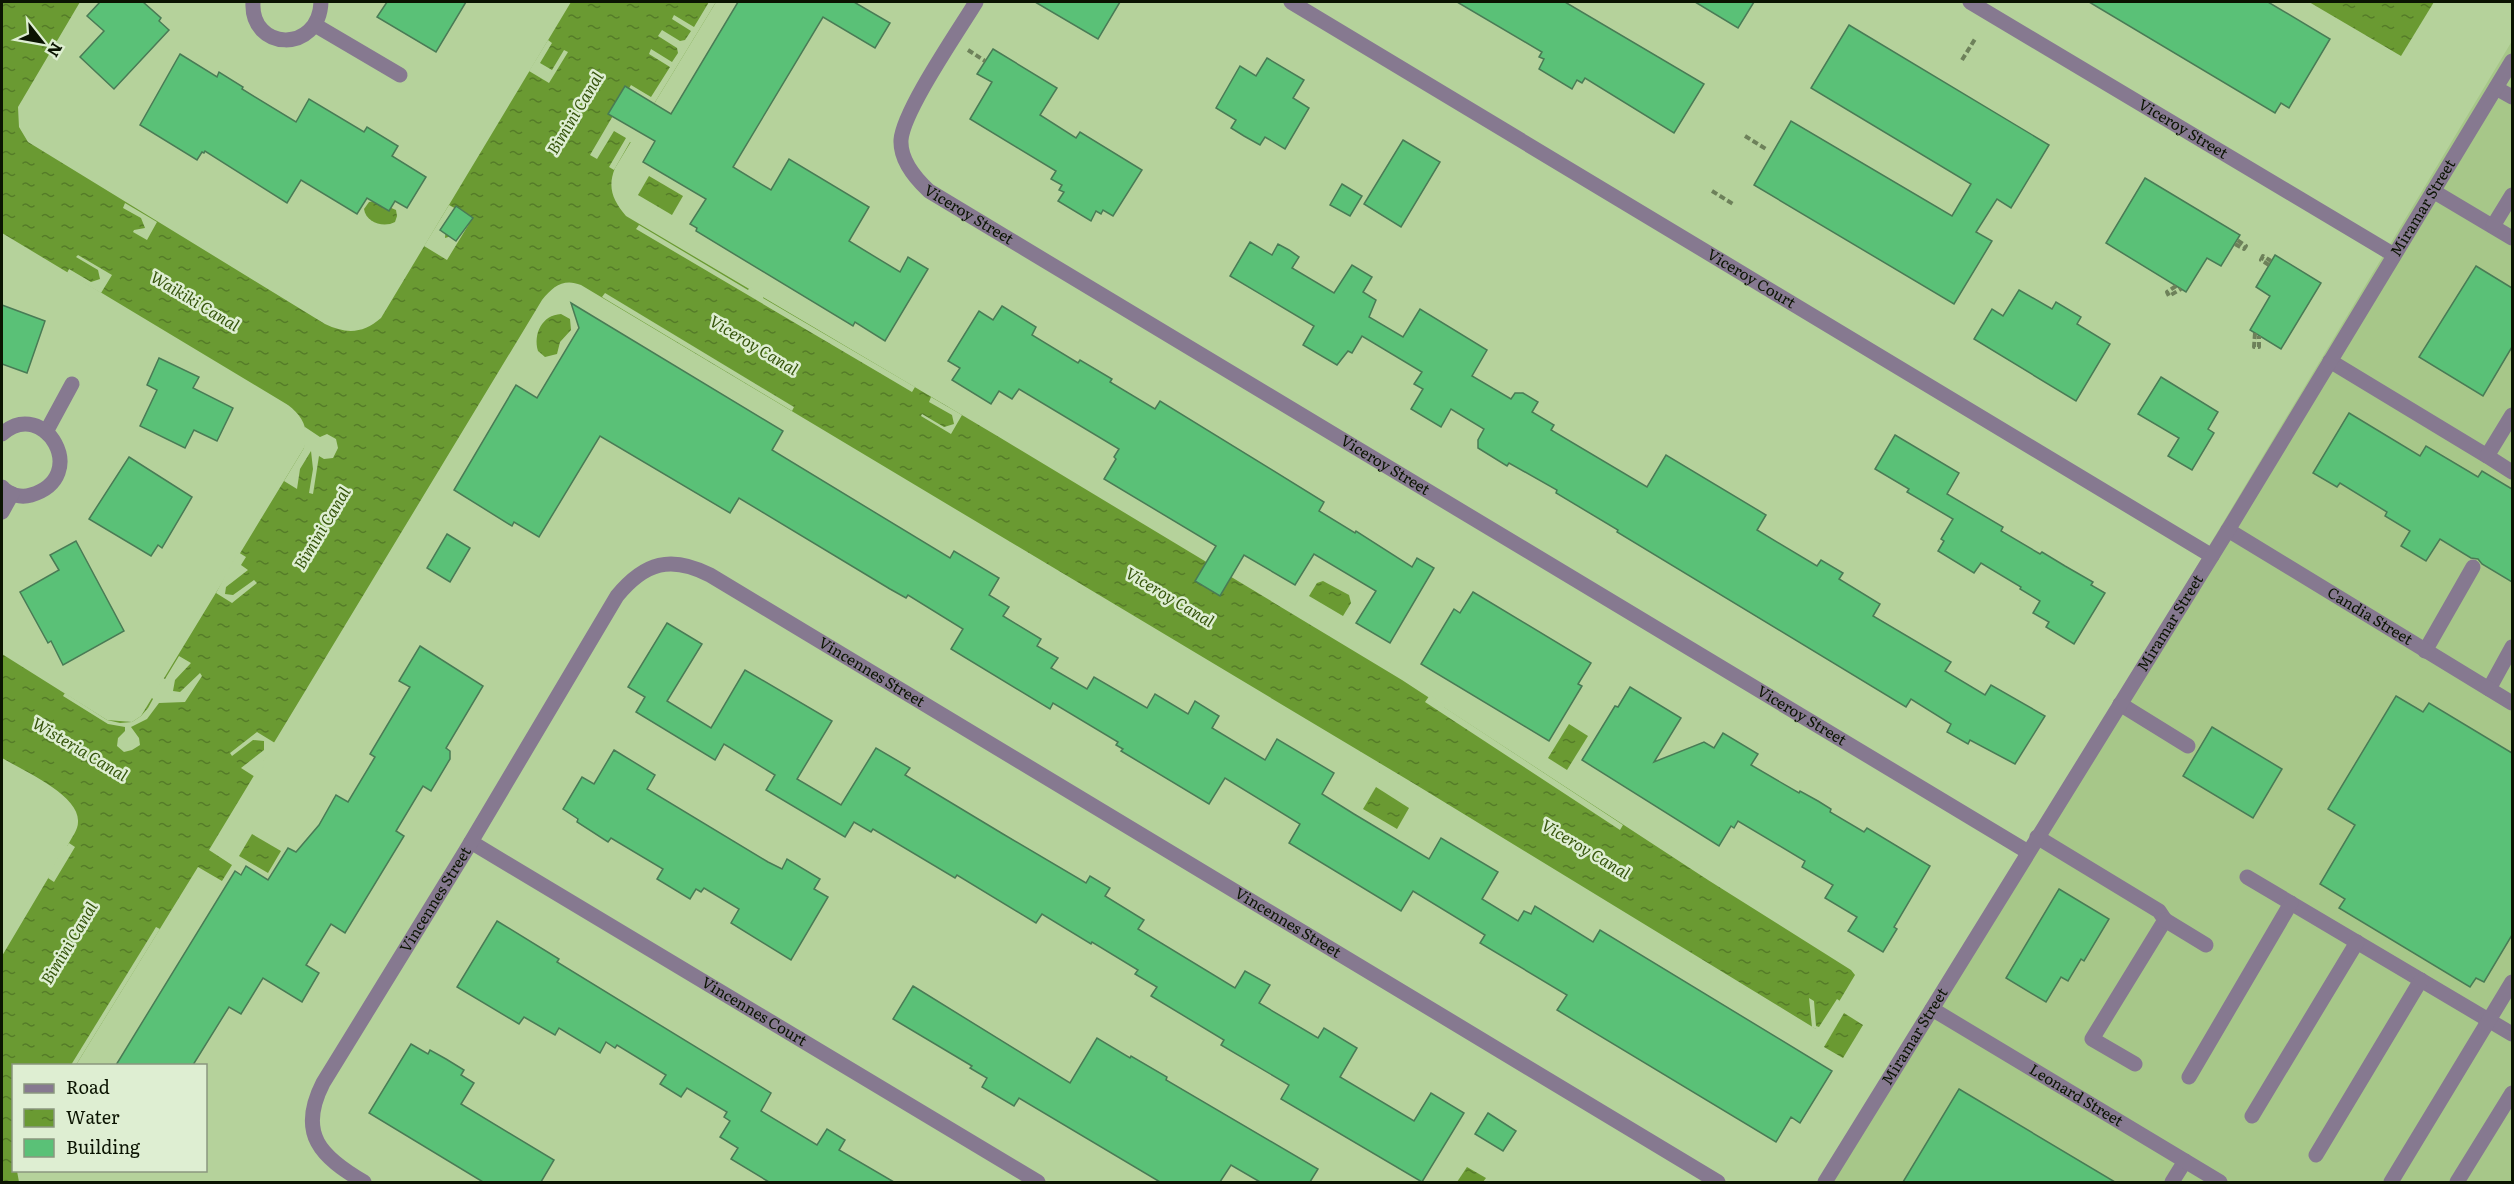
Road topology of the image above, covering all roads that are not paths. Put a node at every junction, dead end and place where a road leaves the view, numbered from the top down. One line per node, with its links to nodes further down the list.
1 (253, 2): 6 (street)
2 (321, 2): 6 (street)
3 (976, 2): 36 (street, Viceroy Street)
4 (1291, 2): 26 (street, Viceroy Court)
5 (1970, 2): 15 (street, Viceroy Street)
6 (315, 26): 8 (street)
7 (2512, 61): 9 (street, Miramar Street)
8 (400, 75)
9 (2496, 88): 10 (street); 11 (street, Miramar Street)
10 (2512, 97)
11 (2433, 191): 13 (street); 15 (street, Miramar Street)
12 (2512, 195): 13 (street)
13 (2493, 226): 14 (street)
14 (2512, 238)
15 (2394, 255): 16 (street, Miramar Street)
16 (2330, 361): 21 (street); 25 (street, Miramar Street)
17 (72, 384): 19 (street)
18 (2512, 415): 21 (street)
19 (46, 432): 20 (street); 23 (street)
20 (2, 434)
21 (2487, 456): 22 (street)
22 (2512, 472)
23 (7, 490): 24 (street)
24 (2, 512)
25 (2228, 530): 26 (street, Miramar Street); 29 (street, Candia Street)
26 (2212, 556): 32 (street, Miramar Street)
27 (2473, 567): 29 (street)
28 (2512, 647): 30 (street)
29 (2425, 651): 30 (street, Candia Street)
30 (2489, 689): 31 (street, Candia Street)
31 (2512, 703)
32 (2120, 704): 33 (street); 34 (street, Miramar Street)
33 (2188, 746)
34 (2037, 837): 36 (street, Miramar Street); 39 (street)
35 (471, 842): 53 (street, Vincennes Street); 54 (street, Vincennes Court); 55 (street, Vincennes Street)
36 (2028, 852): 44 (street, Miramar Street)
37 (2247, 877): 38 (street)
38 (2291, 903): 40 (street); 48 (street)
39 (2165, 920): 41 (street); 47 (street)
40 (2357, 942): 42 (street); 50 (street)
41 (2206, 945)
42 (2421, 980): 45 (street); 51 (street)
43 (2512, 982): 45 (street)
44 (1932, 1009): 52 (street, Leonard Street); 56 (street, Miramar Street)
45 (2489, 1020): 46 (street); 59 (street)
46 (2512, 1034)
47 (2135, 1064)
48 (2189, 1077)
49 (2512, 1093): 60 (street)
50 (2252, 1116)
51 (2316, 1155)
52 (2185, 1161): 57 (street); 58 (street, Leonard Street)
53 (364, 1182)
54 (1038, 1182)
55 (1718, 1182)
56 (1825, 1182)
57 (2172, 1182)
58 (2220, 1182)
59 (2391, 1182)
60 (2457, 1182)

